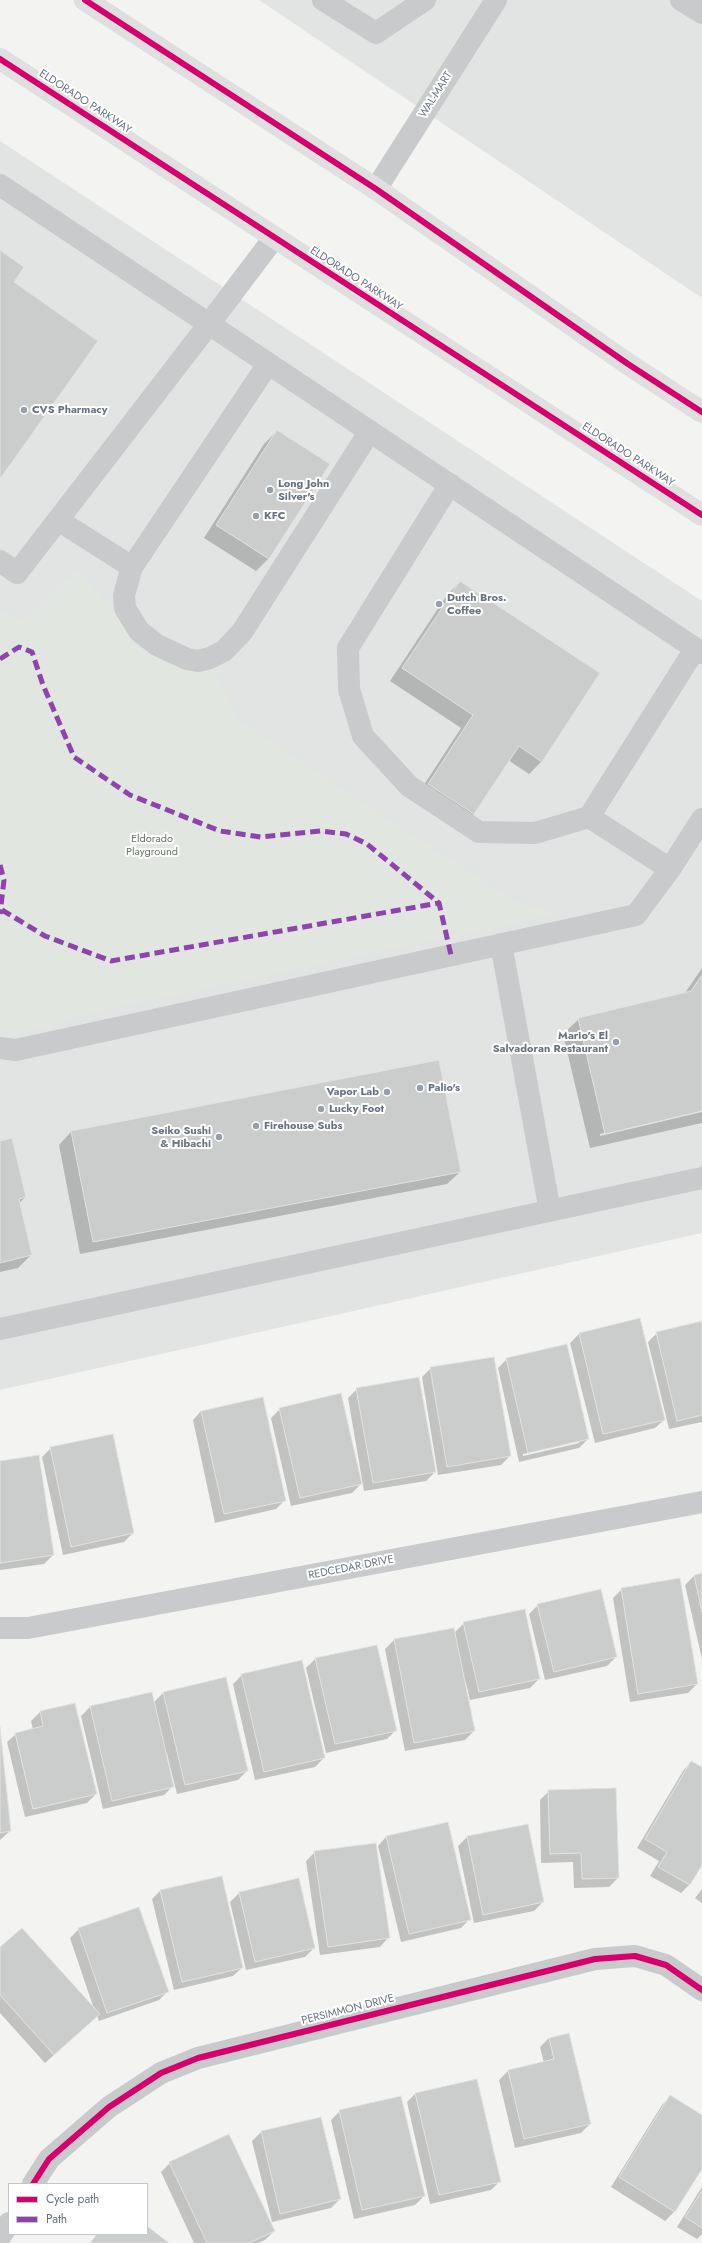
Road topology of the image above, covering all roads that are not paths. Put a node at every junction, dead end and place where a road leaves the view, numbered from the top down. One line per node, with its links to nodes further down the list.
1 (85, 0): 9 (main road)
2 (323, 0): 3 (street)
3 (425, 0)
4 (496, 0): 9 (street, WAL-MART)
5 (681, 0): 6 (street)
6 (702, 14)
7 (0, 59): 10 (main road, ELDORADO PARKWAY)
8 (0, 185): 11 (street)
9 (376, 189): 13 (main road)
10 (274, 238): 11 (street); 16 (main road, ELDORADO PARKWAY)
11 (209, 324): 12 (street); 17 (street)
12 (268, 364): 14 (street); 19 (street)
13 (702, 412)
14 (370, 431): 15 (street); 19 (street)
15 (450, 484): 20 (street); 21 (street)
16 (702, 515)
17 (58, 520): 18 (street); 19 (street)
18 (0, 561)
19 (132, 567)
20 (699, 651): 21 (street)
21 (589, 817): 23 (street)
22 (702, 819): 23 (street)
23 (670, 869): 24 (street)
24 (500, 944): 25 (street); 27 (street)
25 (0, 1048)
26 (702, 1178): 27 (street)
27 (550, 1211): 28 (street)
28 (0, 1329)
29 (702, 1502): 30 (street, REDCEDAR DRIVE)
30 (0, 1628)
31 (702, 1990): 32 (street, PERSIMMON DRIVE)
32 (34, 2183)
33 (8, 2225): 34 (street)
34 (0, 2237)

